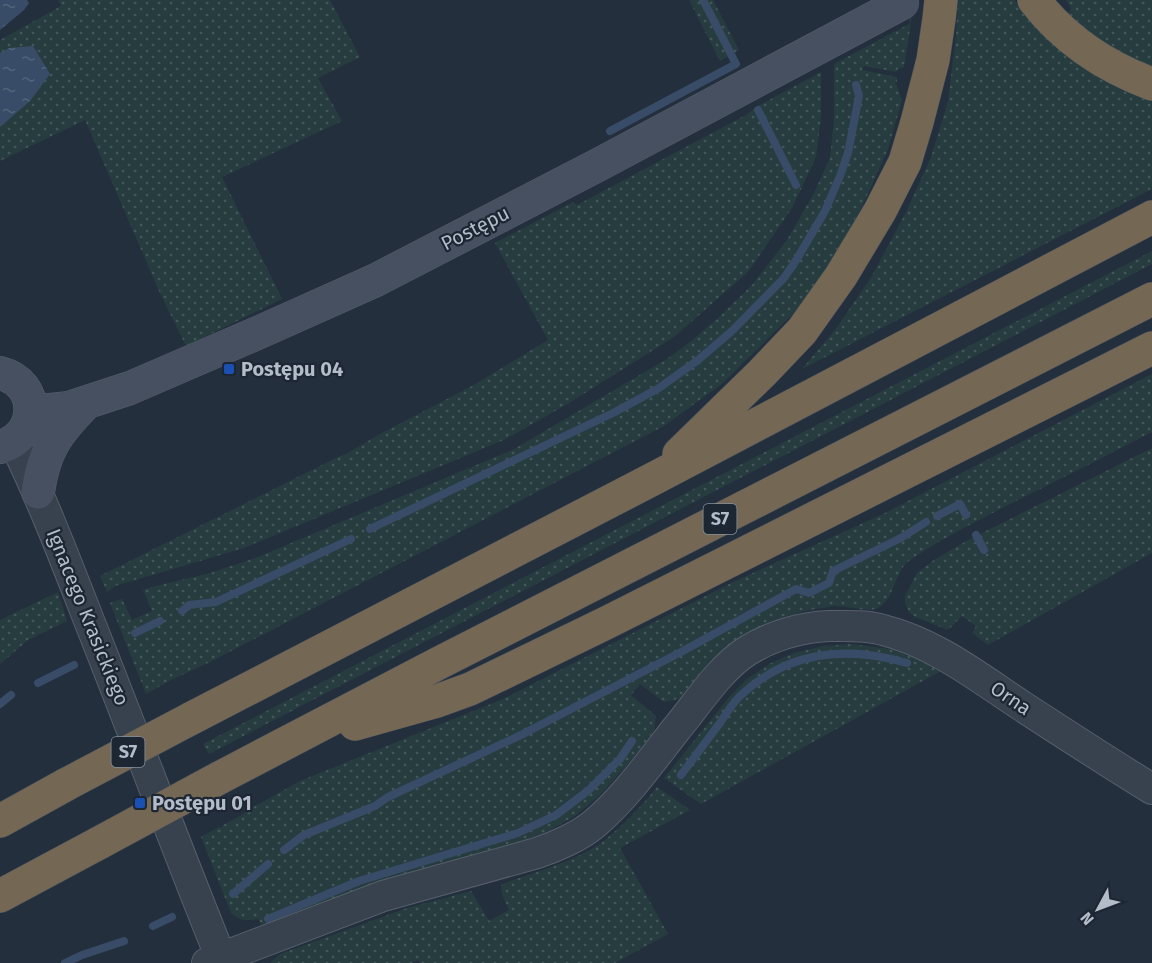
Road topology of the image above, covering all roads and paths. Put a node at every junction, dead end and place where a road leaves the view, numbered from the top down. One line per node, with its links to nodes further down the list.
1 (941, 0): 12 (highway)
2 (1034, 0): 4 (highway)
3 (902, 3): 9 (street, Postępu)
4 (1152, 84)
5 (1152, 217): 12 (highway, S7)
6 (1152, 299): 14 (highway, S7)
7 (1152, 348): 14 (highway)
8 (0, 373): 10 (street)
9 (85, 404): 10 (street, Postępu); 13 (street)
10 (31, 412): 11 (street)
11 (7, 444): 13 (street, Ignacego Krasickiego)
12 (651, 480): 16 (highway, S7, bridge)
13 (38, 492): 18 (street, Ignacego Krasickiego)
14 (290, 742): 17 (highway, S7, bridge)
15 (1152, 789): 18 (street, Orna)
16 (0, 821)
17 (0, 896)
18 (217, 961)

